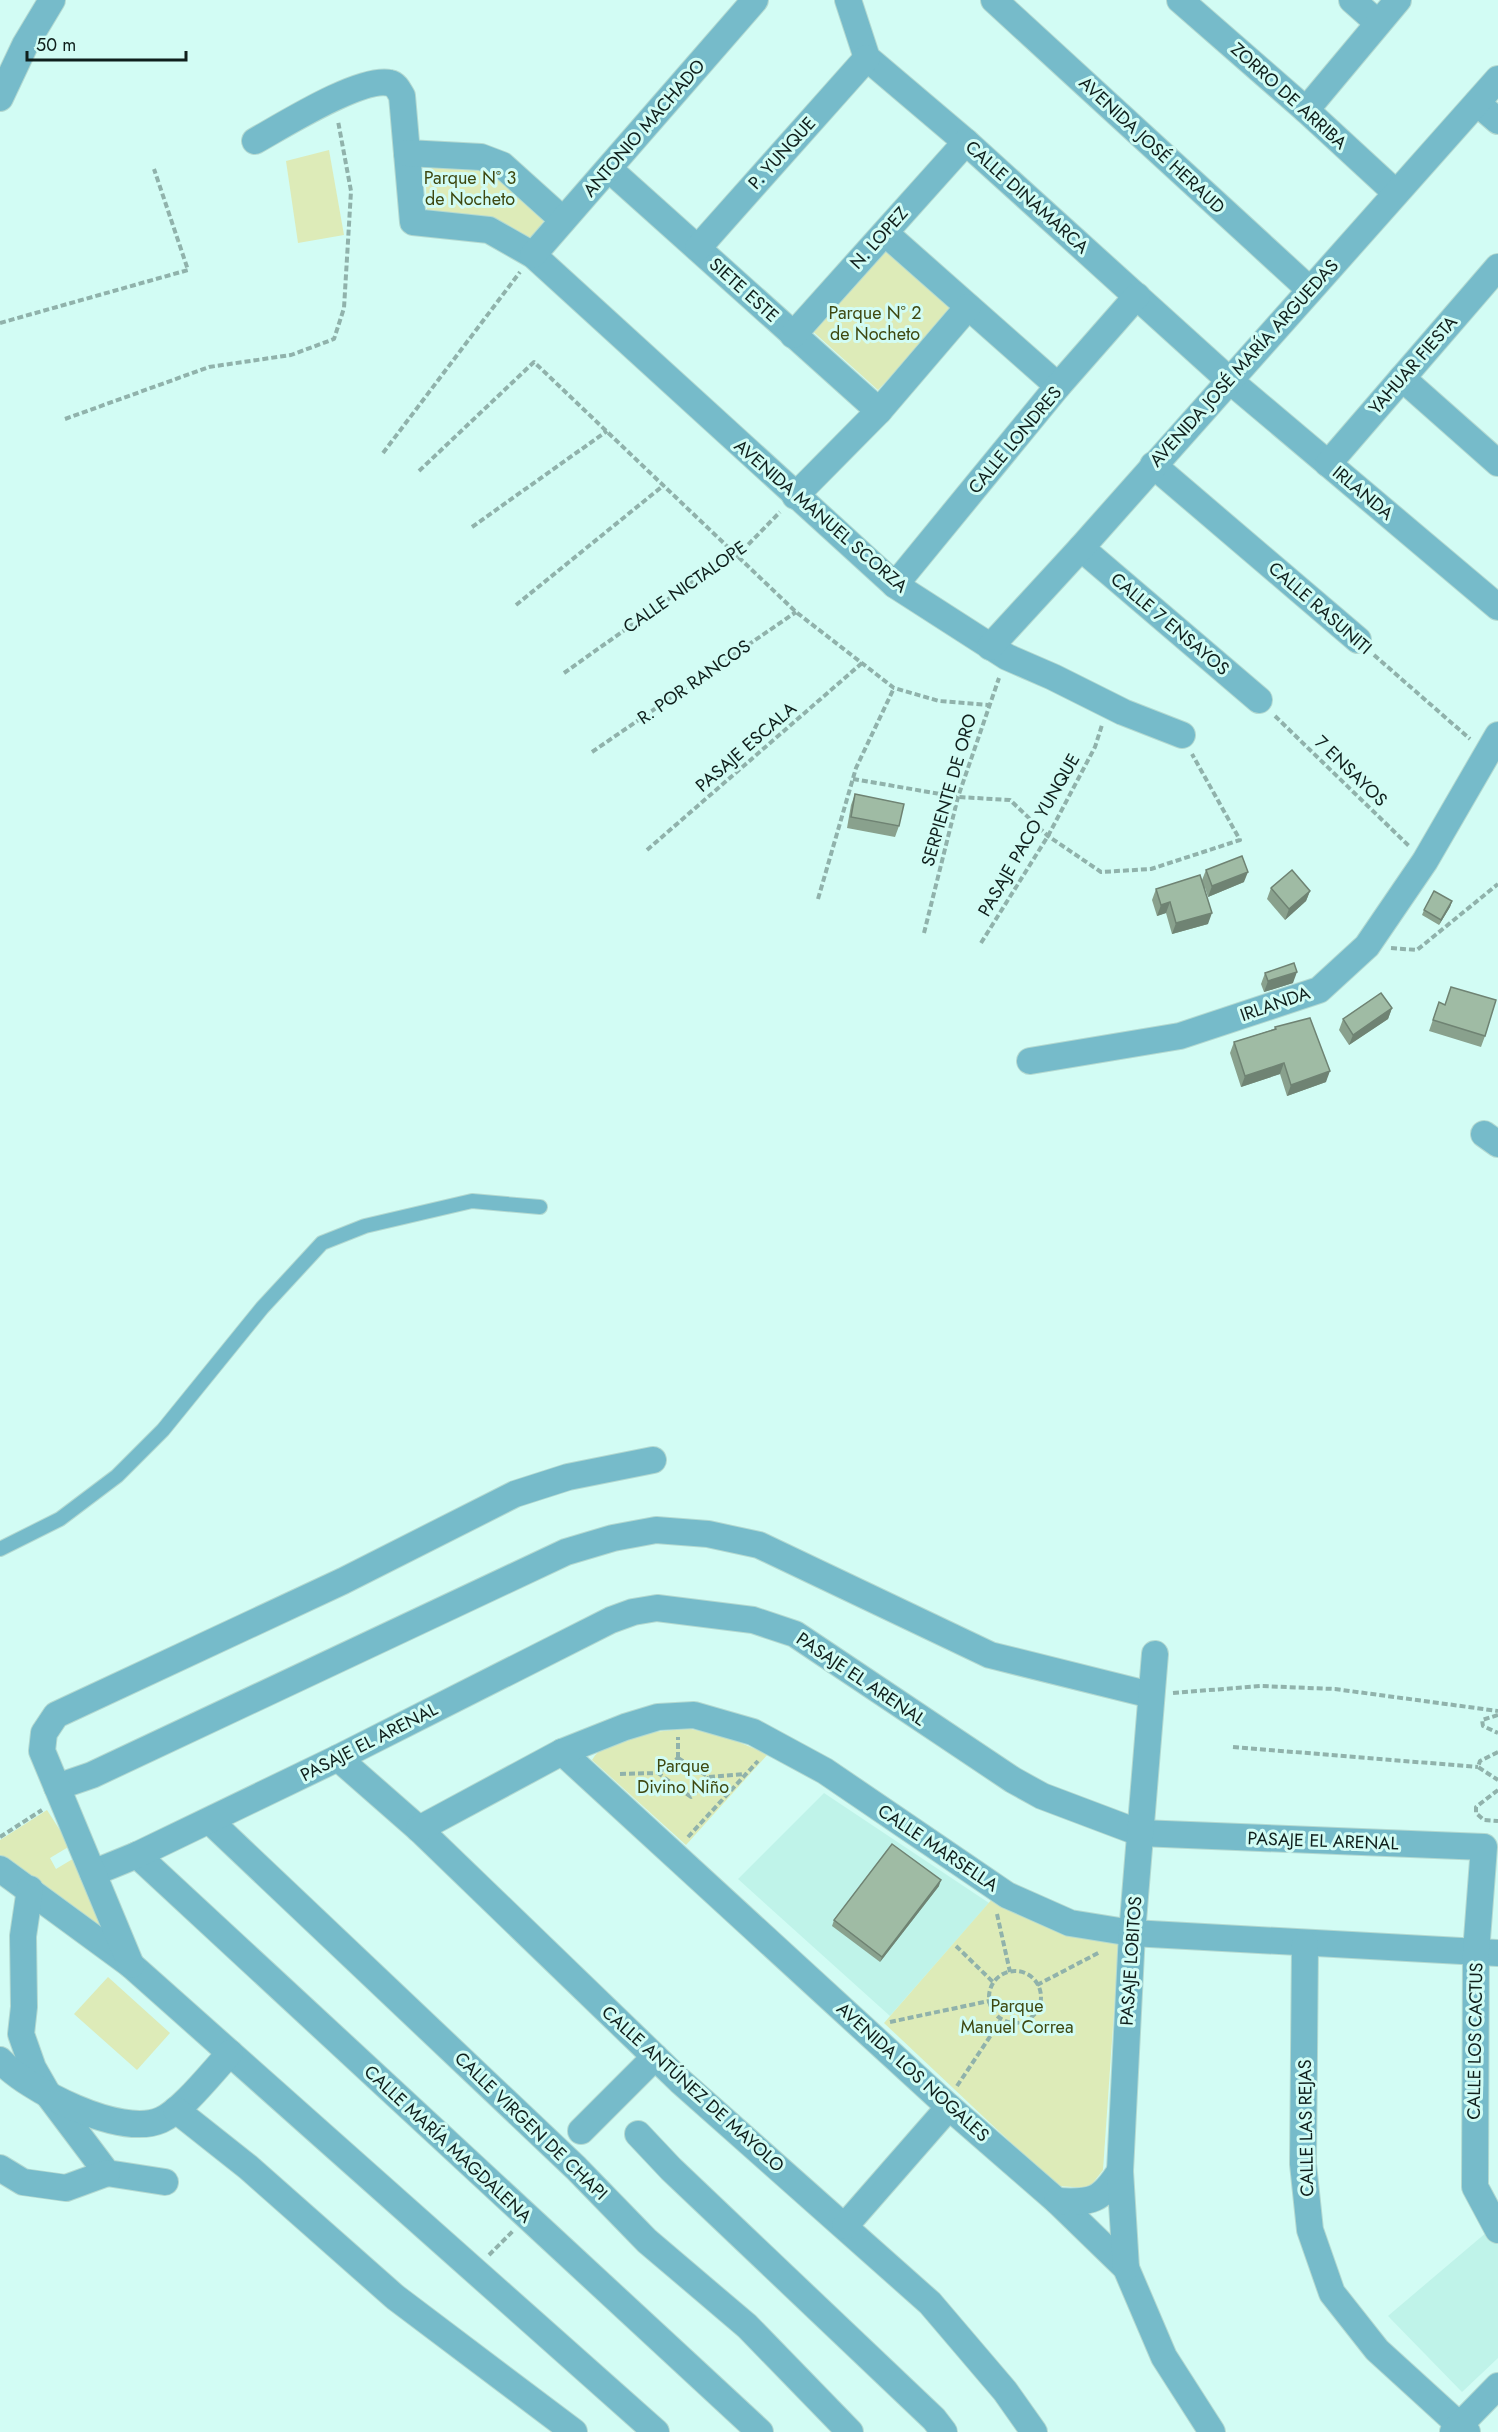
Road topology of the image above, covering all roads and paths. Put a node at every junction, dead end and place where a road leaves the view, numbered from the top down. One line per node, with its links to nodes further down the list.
1 (52, 0): 12 (street)
2 (756, 0): 20 (street, ANTONIO MACHADO)
3 (848, 0): 9 (street)
4 (994, 0): 27 (street, AVENIDA JOSÉ HERAUD)
5 (1180, 0): 14 (street, ZORRO DE ARRIBA)
6 (1352, 0): 8 (street)
7 (1398, 0): 8 (street)
8 (1378, 23): 14 (street)
9 (867, 58): 17 (street, CALLE DINAMARCA); 24 (street, P. YUNQUE)
10 (1498, 79): 13 (street, AVENIDA JOSÉ MARÍA ARGUEDAS)
11 (344, 93): 16 (street); 18 (street); 36 (path)
12 (0, 98)
13 (1477, 103): 15 (street); 21 (street, AVENIDA JOSÉ MARÍA ARGUEDAS)
14 (1306, 110): 21 (street, ZORRO DE ARRIBA)
15 (1498, 121)
16 (255, 141)
17 (966, 142): 23 (street, N. LOPEZ); 28 (street, CALLE DINAMARCA)
18 (407, 153): 22 (street); 25 (street, AVENIDA MANUEL SCORZA)
19 (154, 169): 30 (path)
20 (609, 169): 22 (street, ANTONIO MACHADO); 24 (street, SIETE ESTE)
21 (1396, 193): 27 (street, AVENIDA JOSÉ MARÍA ARGUEDAS)
22 (563, 220): 25 (street, ANTONIO MACHADO)
23 (885, 232): 29 (street); 31 (street, N. LOPEZ)
24 (698, 248): 31 (street, SIETE ESTE)
25 (532, 255): 38 (path); 44 (street, AVENIDA MANUEL SCORZA)
26 (1498, 267): 32 (street, YAHUAR FIESTA)
27 (1310, 290): 33 (street, AVENIDA JOSÉ MARÍA ARGUEDAS)
28 (1137, 296): 33 (street, CALLE DINAMARCA); 34 (street, CALLE LONDRES)
29 (968, 307): 34 (street); 35 (street)
30 (0, 323)
31 (793, 335): 35 (street, SIETE ESTE)
32 (1402, 378): 39 (street); 40 (street, YAHUAR FIESTA)
33 (1229, 380): 40 (street, IRLANDA); 41 (street, AVENIDA JOSÉ MARÍA ARGUEDAS)
34 (1059, 386): 48 (street, CALLE LONDRES)
35 (879, 411): 44 (street)
36 (65, 419)
37 (607, 431): 42 (path); 43 (path); 45 (path)
38 (383, 453)
39 (1498, 463)
40 (1328, 464): 50 (street, IRLANDA)
41 (1153, 465): 46 (street, AVENIDA JOSÉ MARÍA ARGUEDAS); 52 (street, CALLE RASUNITI)
42 (419, 471)
43 (664, 486): 47 (path); 49 (path)
44 (795, 496): 47 (path, CALLE NICTALOPE); 48 (street, AVENIDA MANUEL SCORZA)
45 (472, 527)
46 (1081, 548): 53 (street, AVENIDA JOSÉ MARÍA ARGUEDAS); 57 (street, CALLE 7 ENSAYOS)
47 (738, 555): 51 (path); 55 (path, CALLE NICTALOPE)
48 (895, 585): 53 (street, AVENIDA MANUEL SCORZA)
49 (516, 605)
50 (1498, 607)
51 (796, 612): 54 (path); 62 (path, R. POR RANCOS)
52 (1358, 640): 61 (path, CALLE RASUNITI)
53 (998, 652): 58 (street, AVENIDA MANUEL SCORZA); 59 (path, SERPIENTE DE ORO)
54 (862, 663): 56 (path); 66 (path, PASAJE ESCALA)
55 (564, 673)
56 (894, 688): 59 (path); 63 (path)
57 (1259, 700): 67 (path, 7 ENSAYOS)
58 (1109, 704): 60 (street, AVENIDA MANUEL SCORZA); 65 (path, PASAJE PACO YUNQUE)
59 (988, 705): 64 (path, SERPIENTE DE ORO)
60 (1182, 735): 65 (path)
61 (1492, 744): 67 (street, IRLANDA)
62 (592, 753)
63 (853, 779): 64 (path); 69 (path)
64 (958, 797): 65 (path); 70 (path, SERPIENTE DE ORO)
65 (1048, 836): 71 (path, PASAJE PACO YUNQUE)
66 (647, 850)
67 (1425, 861): 72 (street, IRLANDA)
68 (1498, 884): 72 (path)
69 (818, 899)
70 (924, 933)
71 (981, 943)
72 (1367, 946): 73 (street, IRLANDA)
73 (1030, 1061)
74 (540, 1207): 76 (lane)
75 (653, 1460): 95 (street)
76 (0, 1549)
77 (1155, 1654): 78 (street, PASAJE LOBITOS)
78 (1152, 1695): 79 (path); 95 (street); 99 (street, PASAJE LOBITOS)
79 (1498, 1713): 81 (path)
80 (678, 1733): 87 (path)
81 (1498, 1733)
82 (1233, 1747): 88 (path)
83 (562, 1752): 98 (street, CALLE MARSELLA); 108 (street, CALLE MARSELLA); 118 (street, AVENIDA LOS NOGALES)
84 (1498, 1752): 88 (path)
85 (765, 1754): 91 (path)
86 (338, 1758): 96 (street, PASAJE EL ARENAL); 98 (street, CALLE ANTÚNEZ DE MAYOLO); 99 (street, PASAJE EL ARENAL)
87 (678, 1758): 89 (path); 92 (path)
88 (1478, 1767): 93 (path)
89 (658, 1773): 90 (path); 92 (path)
90 (615, 1774)
91 (746, 1774): 92 (path); 101 (path)
92 (709, 1777)
93 (1498, 1780)
94 (1498, 1790): 97 (path)
95 (53, 1796): 100 (path); 105 (street)
96 (210, 1821): 103 (street, PASAJE EL ARENAL); 142 (street, CALLE VIRGEN DE CHAPI)
97 (1498, 1821)
98 (419, 1829): 120 (street, CALLE ANTÚNEZ DE MAYOLO)
99 (1140, 1833): 102 (street, PASAJE EL ARENAL); 108 (street, PASAJE LOBITOS)
100 (0, 1837)
101 (686, 1840)
102 (1484, 1847): 111 (street, CALLE LOS CACTUS)
103 (137, 1855): 105 (street, PASAJE EL ARENAL); 132 (street, CALLE MARÍA MAGDALENA)
104 (0, 1869): 106 (street)
105 (93, 1873): 112 (street)
106 (30, 1889): 112 (street); 122 (street)
107 (994, 1902): 113 (path)
108 (1132, 1933): 109 (street, CALLE MARSELLA); 115 (path); 128 (street, PASAJE LOBITOS)
109 (1305, 1944): 111 (street, CALLE MARSELLA); 138 (street, CALLE LAS REJAS)
110 (956, 1946): 114 (path)
111 (1487, 1953): 134 (street, CALLE LOS CACTUS)
112 (131, 1965): 119 (street)
113 (1010, 1972): 114 (path); 115 (path)
114 (994, 1983): 116 (path)
115 (1037, 1985): 117 (path)
116 (989, 2001): 117 (path); 118 (path)
117 (1001, 2019): 123 (path)
118 (863, 2026): 123 (street, AVENIDA LOS NOGALES)
119 (230, 2053): 124 (street); 136 (street)
120 (655, 2057): 125 (street); 133 (street, CALLE ANTÚNEZ DE MAYOLO)
121 (0, 2060): 122 (street)
122 (50, 2096): 124 (street); 129 (street)
123 (952, 2097): 131 (street, AVENIDA LOS NOGALES); 133 (street)
124 (176, 2110): 139 (street)
125 (581, 2131)
126 (638, 2134): 143 (street)
127 (0, 2168): 129 (street)
128 (1120, 2171): 131 (street); 135 (street, PASAJE LOBITOS)
129 (107, 2173): 130 (street)
130 (165, 2182)
131 (1058, 2201): 135 (street, AVENIDA LOS NOGALES)
132 (527, 2218): 136 (path); 141 (street, CALLE MARÍA MAGDALENA)
133 (846, 2226): 144 (street, CALLE ANTÚNEZ DE MAYOLO)
134 (1498, 2230)
135 (1126, 2268): 145 (street, AVENIDA LOS NOGALES)
136 (473, 2271): 140 (street)
137 (1498, 2386): 138 (street)
138 (1460, 2430)
139 (574, 2432)
140 (656, 2432)
141 (760, 2432)
142 (850, 2432)
143 (944, 2432)
144 (1034, 2432)
145 (1212, 2432)

